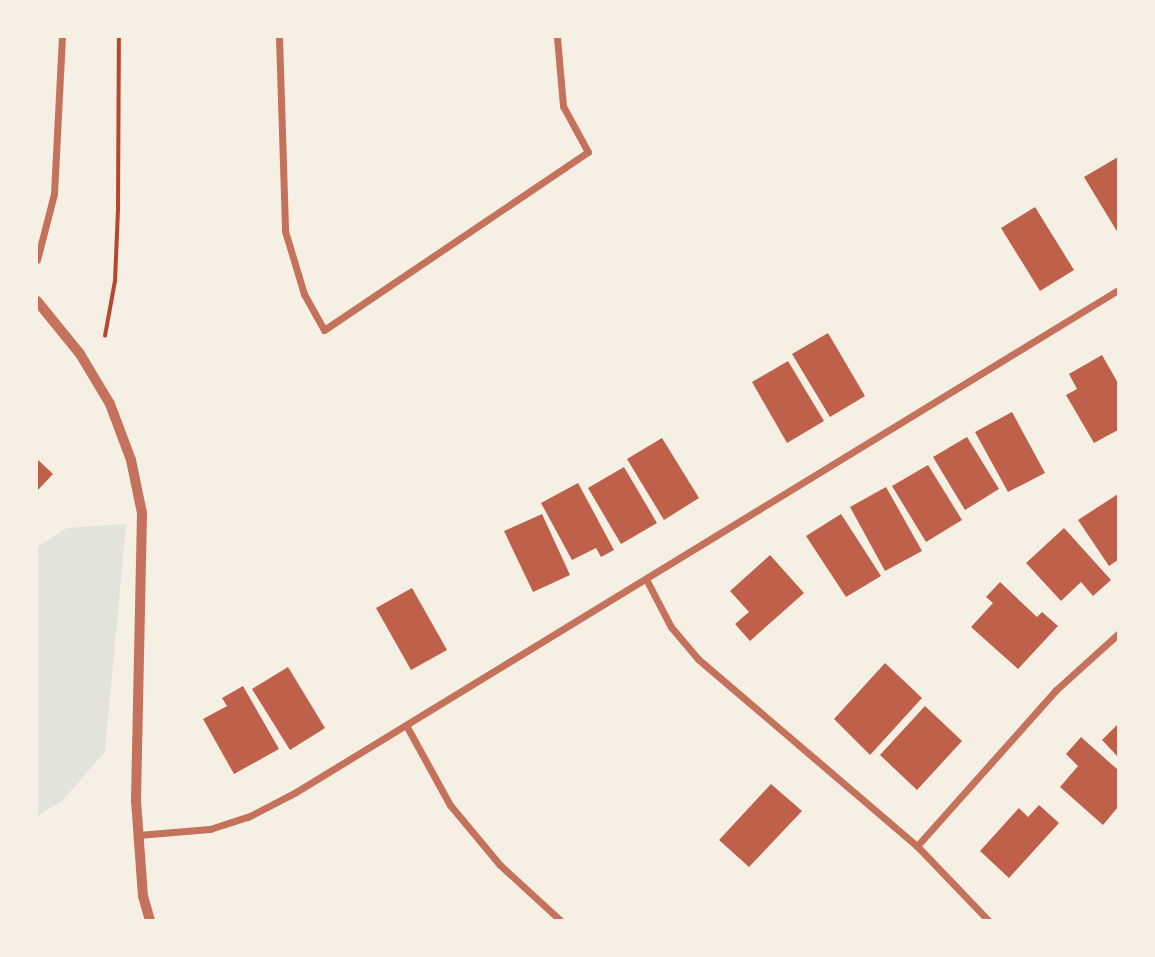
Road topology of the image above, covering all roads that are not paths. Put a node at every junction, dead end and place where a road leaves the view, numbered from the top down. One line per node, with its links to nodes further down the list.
1 (62, 37): 4 (street)
2 (279, 37): 3 (street)
3 (557, 37)
4 (37, 260)
5 (1118, 290): 7 (street)
6 (37, 301): 10 (street)
7 (646, 579): 9 (street); 11 (street)
8 (1118, 634): 11 (street)
9 (406, 725): 10 (street); 13 (street)
10 (138, 835): 12 (street)
11 (916, 846): 14 (street)
12 (150, 920)
13 (560, 920)
14 (988, 920)

